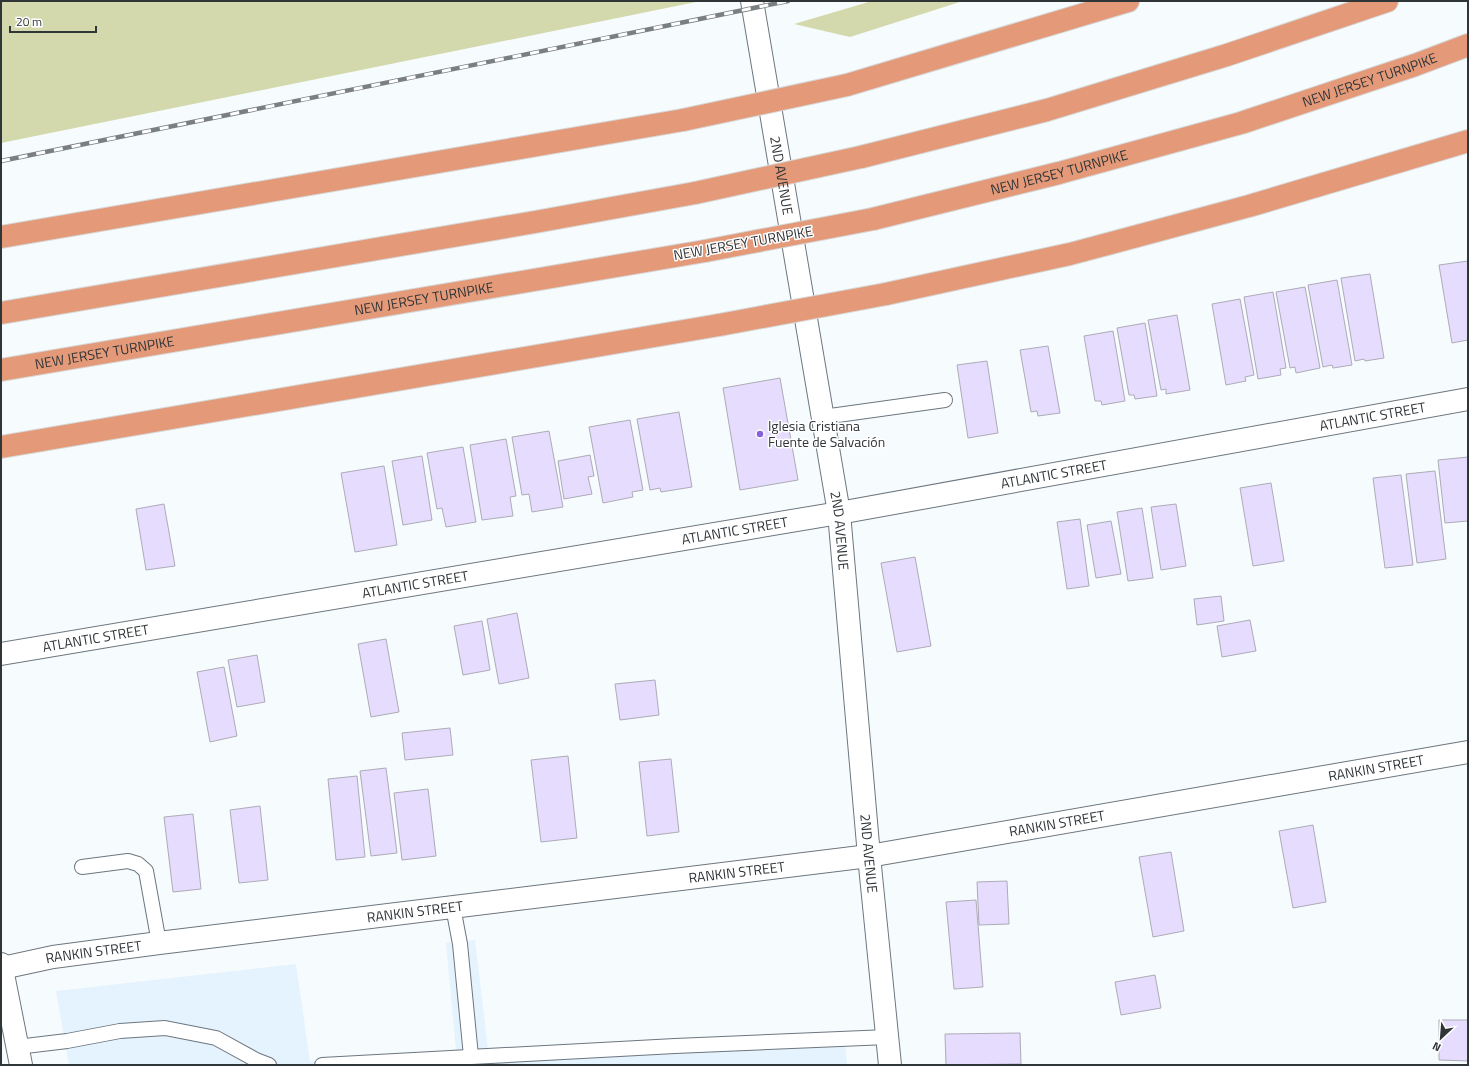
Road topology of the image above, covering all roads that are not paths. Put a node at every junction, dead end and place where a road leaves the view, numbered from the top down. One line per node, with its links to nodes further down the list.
1 (752, 1): 11 (street, 2ND AVENUE)
2 (1128, 1): 6 (highway, bridge)
3 (1386, 1): 7 (highway, bridge)
4 (1468, 45): 8 (highway, NEW JERSEY TURNPIKE, bridge)
5 (1468, 141): 12 (highway, bridge)
6 (1, 236)
7 (1, 313)
8 (1, 370)
9 (1468, 399): 13 (street, ATLANTIC STREET)
10 (946, 400): 11 (lane)
11 (823, 417): 13 (street, 2ND AVENUE)
12 (1, 447)
13 (839, 513): 14 (street, ATLANTIC STREET); 16 (street, 2ND AVENUE)
14 (1, 654)
15 (1468, 752): 16 (street, RANKIN STREET)
16 (869, 856): 18 (street, RANKIN STREET); 21 (street, 2ND AVENUE)
17 (82, 867): 19 (lane)
18 (453, 907): 19 (street, RANKIN STREET); 23 (lane)
19 (158, 943): 20 (street, RANKIN STREET)
20 (2, 966): 22 (street)
21 (888, 1037): 23 (lane); 26 (street, 2ND AVENUE)
22 (19, 1056): 24 (lane)
23 (471, 1056): 25 (lane)
24 (269, 1065)
25 (322, 1065)
26 (890, 1065)

